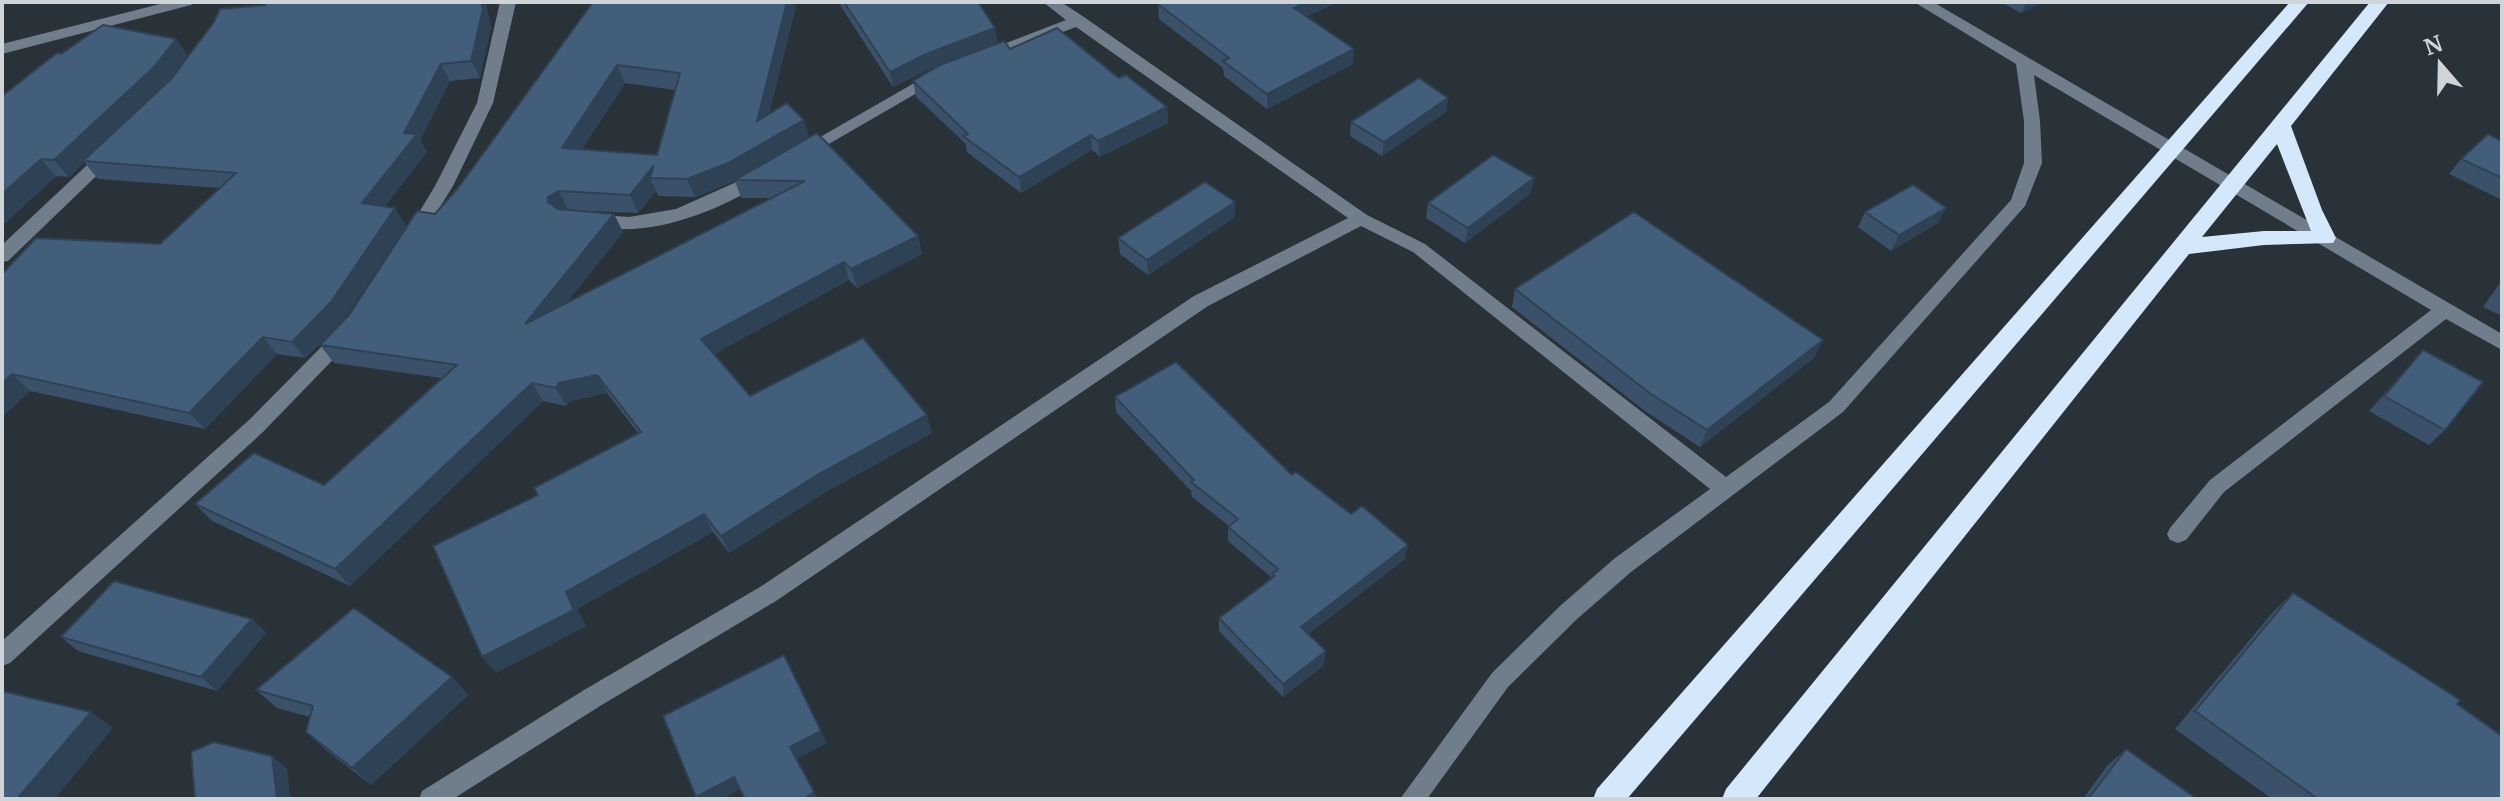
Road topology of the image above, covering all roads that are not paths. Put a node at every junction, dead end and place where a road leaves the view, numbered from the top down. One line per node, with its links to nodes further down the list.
1 (186, 2): 8 (street)
2 (508, 2): 18 (street)
3 (1051, 2): 7 (street)
4 (1922, 2): 9 (street)
5 (2300, 2): 12 (highway)
6 (2380, 2): 10 (highway)
7 (1079, 20): 14 (street); 15 (street)
8 (2, 49)
9 (2024, 62): 12 (street); 23 (street)
10 (2280, 125): 13 (highway); 16 (highway)
11 (119, 145): 19 (street)
12 (2172, 149): 13 (street); 28 (highway)
13 (2232, 185): 16 (street); 17 (highway)
14 (568, 218)
15 (1361, 219): 23 (street); 26 (street)
16 (2325, 238): 17 (highway); 20 (street)
17 (2182, 247): 29 (highway)
18 (404, 251)
19 (2, 256)
20 (2443, 311): 22 (street); 24 (street)
21 (362, 314): 25 (street)
22 (2502, 343)
23 (1726, 489): 27 (street)
24 (2178, 534)
25 (2, 656)
26 (431, 799)
27 (1412, 799)
28 (1608, 799)
29 (1737, 799)

